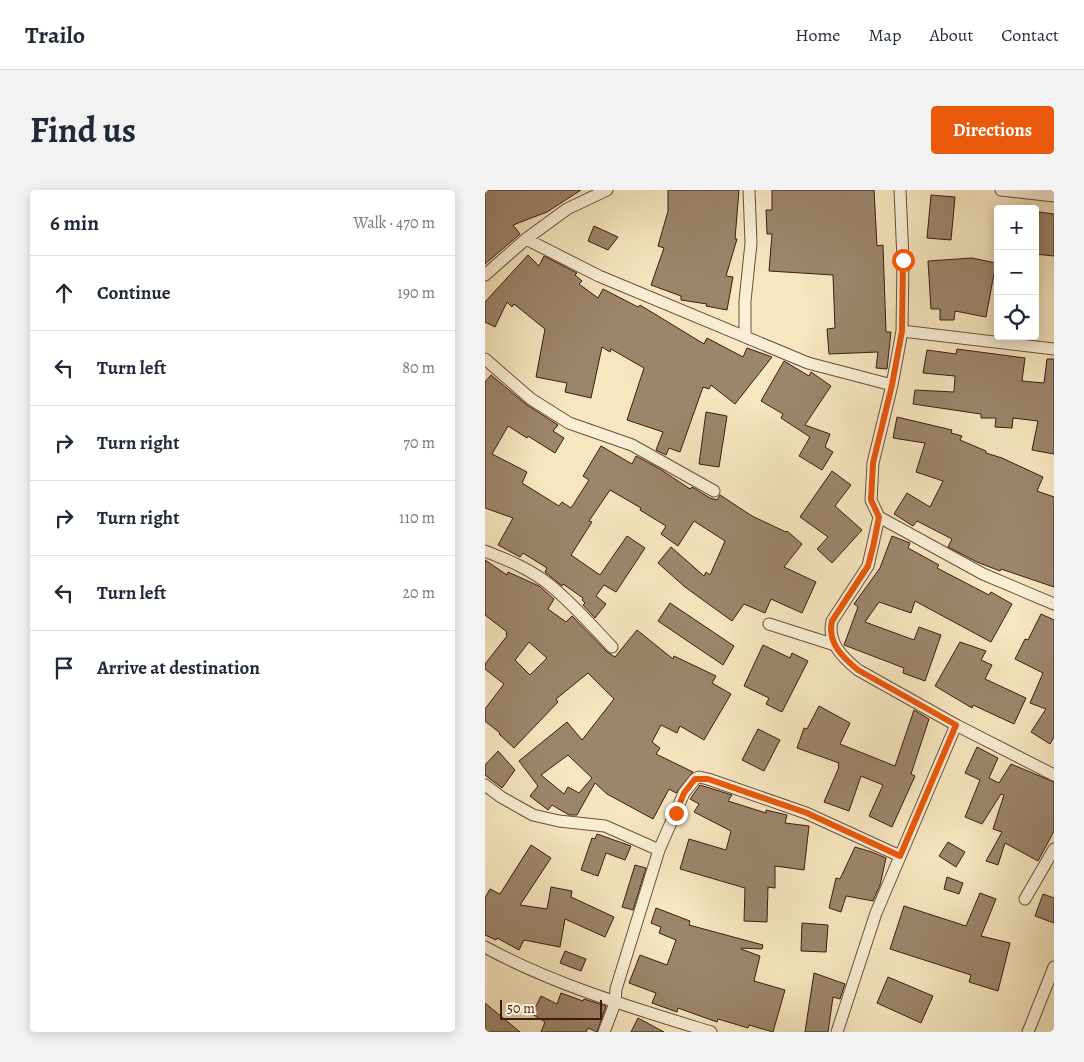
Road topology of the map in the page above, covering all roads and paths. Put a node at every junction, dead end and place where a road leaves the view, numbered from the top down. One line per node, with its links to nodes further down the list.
1 (607, 190): 6 (street)
2 (749, 190): 9 (street)
3 (900, 190): 8 (street)
4 (1001, 190): 5 (street)
5 (1054, 196)
6 (526, 239): 7 (street); 9 (street)
7 (485, 275)
8 (902, 331): 10 (street); 12 (street)
9 (745, 337): 12 (street)
10 (1054, 349)
11 (485, 359): 13 (street)
12 (892, 385): 14 (street)
13 (714, 490)
14 (879, 517): 16 (street); 18 (street)
15 (485, 551): 19 (street)
16 (1054, 604)
17 (769, 624): 18 (street)
18 (835, 645): 20 (street)
19 (612, 647)
20 (956, 725): 21 (street); 25 (street)
21 (1054, 775)
22 (485, 785): 24 (street)
23 (1054, 849): 26 (street)
24 (659, 850): 25 (street); 29 (street)
25 (900, 856): 32 (street)
26 (1025, 899)
27 (485, 947): 29 (street)
28 (1054, 967): 33 (street)
29 (615, 1002): 30 (street); 31 (street)
30 (604, 1032)
31 (711, 1032)
32 (837, 1032)
33 (1028, 1032)

